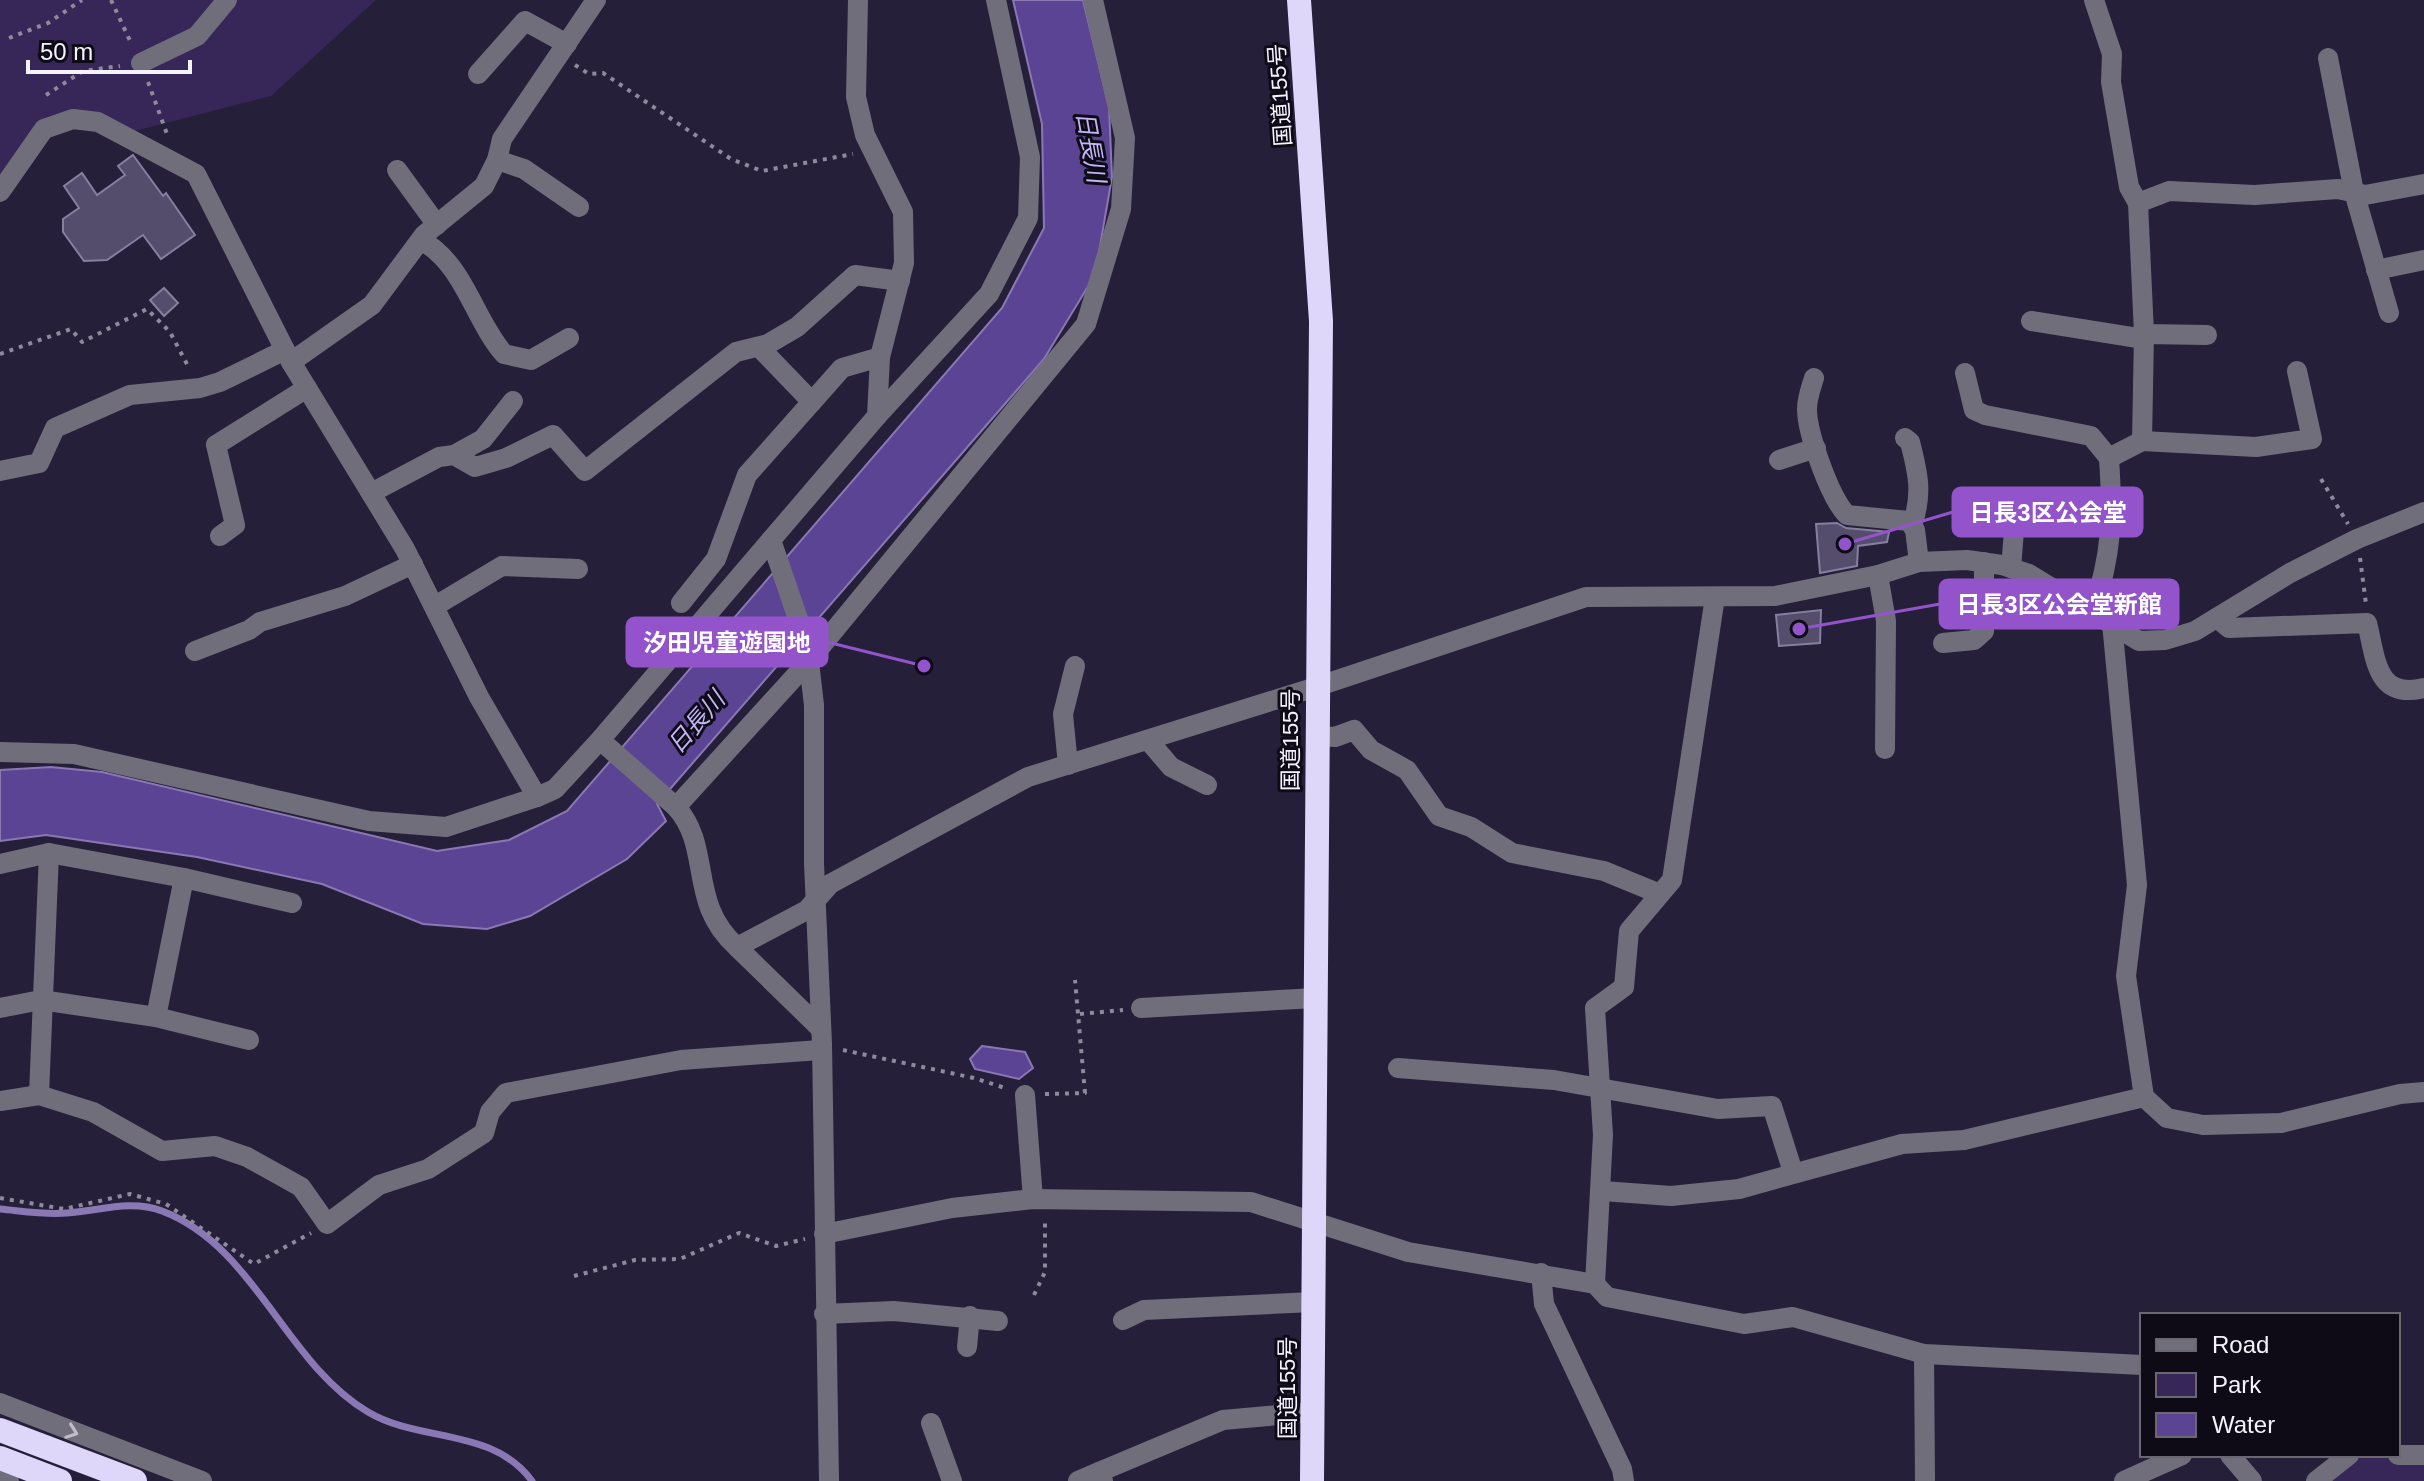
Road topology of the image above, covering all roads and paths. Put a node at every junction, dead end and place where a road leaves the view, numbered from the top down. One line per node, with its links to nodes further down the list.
1 (82, 0): 9 (path)
2 (227, 0): 12 (street)
3 (596, 0): 10 (street)
4 (858, 0): 15 (street)
5 (996, 0): 44 (street)
6 (1093, 0): 72 (street)
7 (1299, 0): 74 (highway, 国道155号)
8 (2094, 0): 21 (street)
9 (9, 38)
10 (564, 50): 13 (street); 15 (path); 16 (street)
11 (2328, 58): 20 (street)
12 (141, 63): 14 (path)
13 (478, 74)
14 (46, 95)
15 (868, 141): 27 (street)
16 (497, 160): 22 (street); 23 (street)
17 (397, 170): 23 (street)
18 (2424, 184): 20 (street)
19 (0, 192): 35 (street)
20 (2354, 192): 21 (street); 26 (street)
21 (2138, 203): 31 (street)
22 (579, 207)
23 (437, 225): 24 (street)
24 (421, 240): 32 (street); 35 (street)
25 (2424, 260): 26 (street)
26 (2376, 270): 28 (street)
27 (900, 281): 33 (street); 36 (street)
28 (2389, 313)
29 (2031, 321): 31 (street)
30 (2207, 335): 31 (street)
31 (2144, 336): 46 (street)
32 (569, 338)
33 (759, 347): 43 (street); 48 (street)
34 (0, 354): 40 (path)
35 (288, 356): 40 (street); 41 (street)
36 (880, 357): 43 (street); 44 (street)
37 (2297, 371): 46 (street)
38 (1965, 373): 49 (street)
39 (1814, 378): 47 (street)
40 (200, 388): 51 (street)
41 (307, 388): 52 (street); 56 (street)
42 (513, 401): 48 (street)
43 (812, 402): 65 (street)
44 (877, 416): 57 (street)
45 (1905, 438): 55 (street)
46 (2142, 441): 49 (street)
47 (1816, 448): 50 (street); 55 (street)
48 (454, 455): 52 (street)
49 (2109, 458): 67 (street)
50 (1779, 460)
51 (0, 471)
52 (371, 493): 60 (street)
53 (2016, 506): 61 (street)
54 (2424, 512): 68 (street)
55 (1912, 525): 58 (street)
56 (220, 536)
57 (773, 542): 72 (street); 78 (street)
58 (1919, 562): 59 (street); 63 (street)
59 (1984, 562): 61 (street); 70 (street)
60 (413, 564): 66 (street); 71 (street)
61 (2011, 568): 67 (street)
62 (578, 569): 66 (street)
63 (1878, 575): 64 (street); 79 (street)
64 (1715, 597): 74 (street); 88 (street)
65 (681, 603)
66 (435, 606): 83 (street)
67 (2093, 611): 69 (street)
68 (2217, 618): 69 (street); 75 (street)
69 (2112, 623): 106 (street)
70 (1943, 643)
71 (195, 651)
72 (808, 653): 84 (street); 89 (street)
73 (1075, 666): 81 (street)
74 (1316, 687): 76 (highway, 国道155号); 77 (street)
75 (2424, 688)
76 (1316, 736): 88 (street); 93 (highway, 国道155号)
77 (1148, 740): 81 (street); 82 (street)
78 (604, 743): 83 (street); 84 (street)
79 (1885, 749)
80 (0, 752): 83 (street)
81 (1068, 765): 89 (street)
82 (1207, 785)
83 (537, 797)
84 (676, 807): 91 (street)
85 (49, 853): 86 (street); 87 (street); 94 (street)
86 (0, 864)
87 (184, 878): 90 (street); 98 (street)
88 (1660, 894): 102 (street)
89 (816, 900): 91 (street); 100 (street)
90 (292, 903)
91 (737, 947): 100 (street)
92 (1075, 980): 97 (path)
93 (1315, 998): 96 (street); 113 (highway, 国道155号)
94 (41, 1000): 95 (street); 98 (street); 104 (street)
95 (0, 1008)
96 (1141, 1008): 97 (path)
97 (1080, 1014): 105 (path)
98 (156, 1017): 99 (street)
99 (249, 1040)
100 (821, 1041): 105 (path); 112 (street); 114 (street)
101 (1398, 1068): 102 (street)
102 (1601, 1088): 108 (street); 109 (street)
103 (2424, 1092): 106 (street)
104 (39, 1095): 107 (street); 112 (street)
105 (1025, 1095): 111 (street)
106 (2144, 1097): 108 (street)
107 (0, 1101)
108 (1793, 1172): 109 (street)
109 (1603, 1191): 117 (street)
110 (0, 1198): 112 (path)
111 (1039, 1199): 113 (street); 114 (street); 118 (path)
112 (327, 1224)
113 (1314, 1224): 115 (street); 119 (highway, 国道155号)
114 (824, 1236): 116 (path); 120 (street)
115 (1541, 1273): 117 (street); 147 (street)
116 (574, 1276)
117 (1595, 1284): 125 (street)
118 (1034, 1295)
119 (1313, 1302): 122 (street); 128 (highway, 国道155号)
120 (824, 1314): 121 (street); 143 (street)
121 (970, 1316): 123 (street); 124 (street)
122 (1123, 1320)
123 (998, 1321)
124 (967, 1347)
125 (1924, 1354): 126 (street); 148 (street)
126 (2140, 1365)
127 (0, 1403): 142 (street, one-way to 142)
128 (1313, 1412): 138 (street); 146 (highway, 国道155号)
129 (931, 1423): 144 (street)
130 (0, 1430): 141 (highway, bridge)
131 (2400, 1455): 132 (street)
132 (2424, 1455)
133 (2178, 1457): 149 (street)
134 (2232, 1457): 150 (street)
135 (2346, 1457): 151 (street)
136 (0, 1458): 140 (highway, bridge)
137 (0, 1477): 139 (street)
138 (1101, 1477): 145 (street)
139 (9, 1481)
140 (60, 1481)
141 (135, 1481)
142 (202, 1481)
143 (829, 1481)
144 (952, 1481)
145 (1078, 1481)
146 (1312, 1481)
147 (1624, 1481)
148 (1925, 1481)
149 (2124, 1481)
150 (2252, 1481)
151 (2316, 1481)

